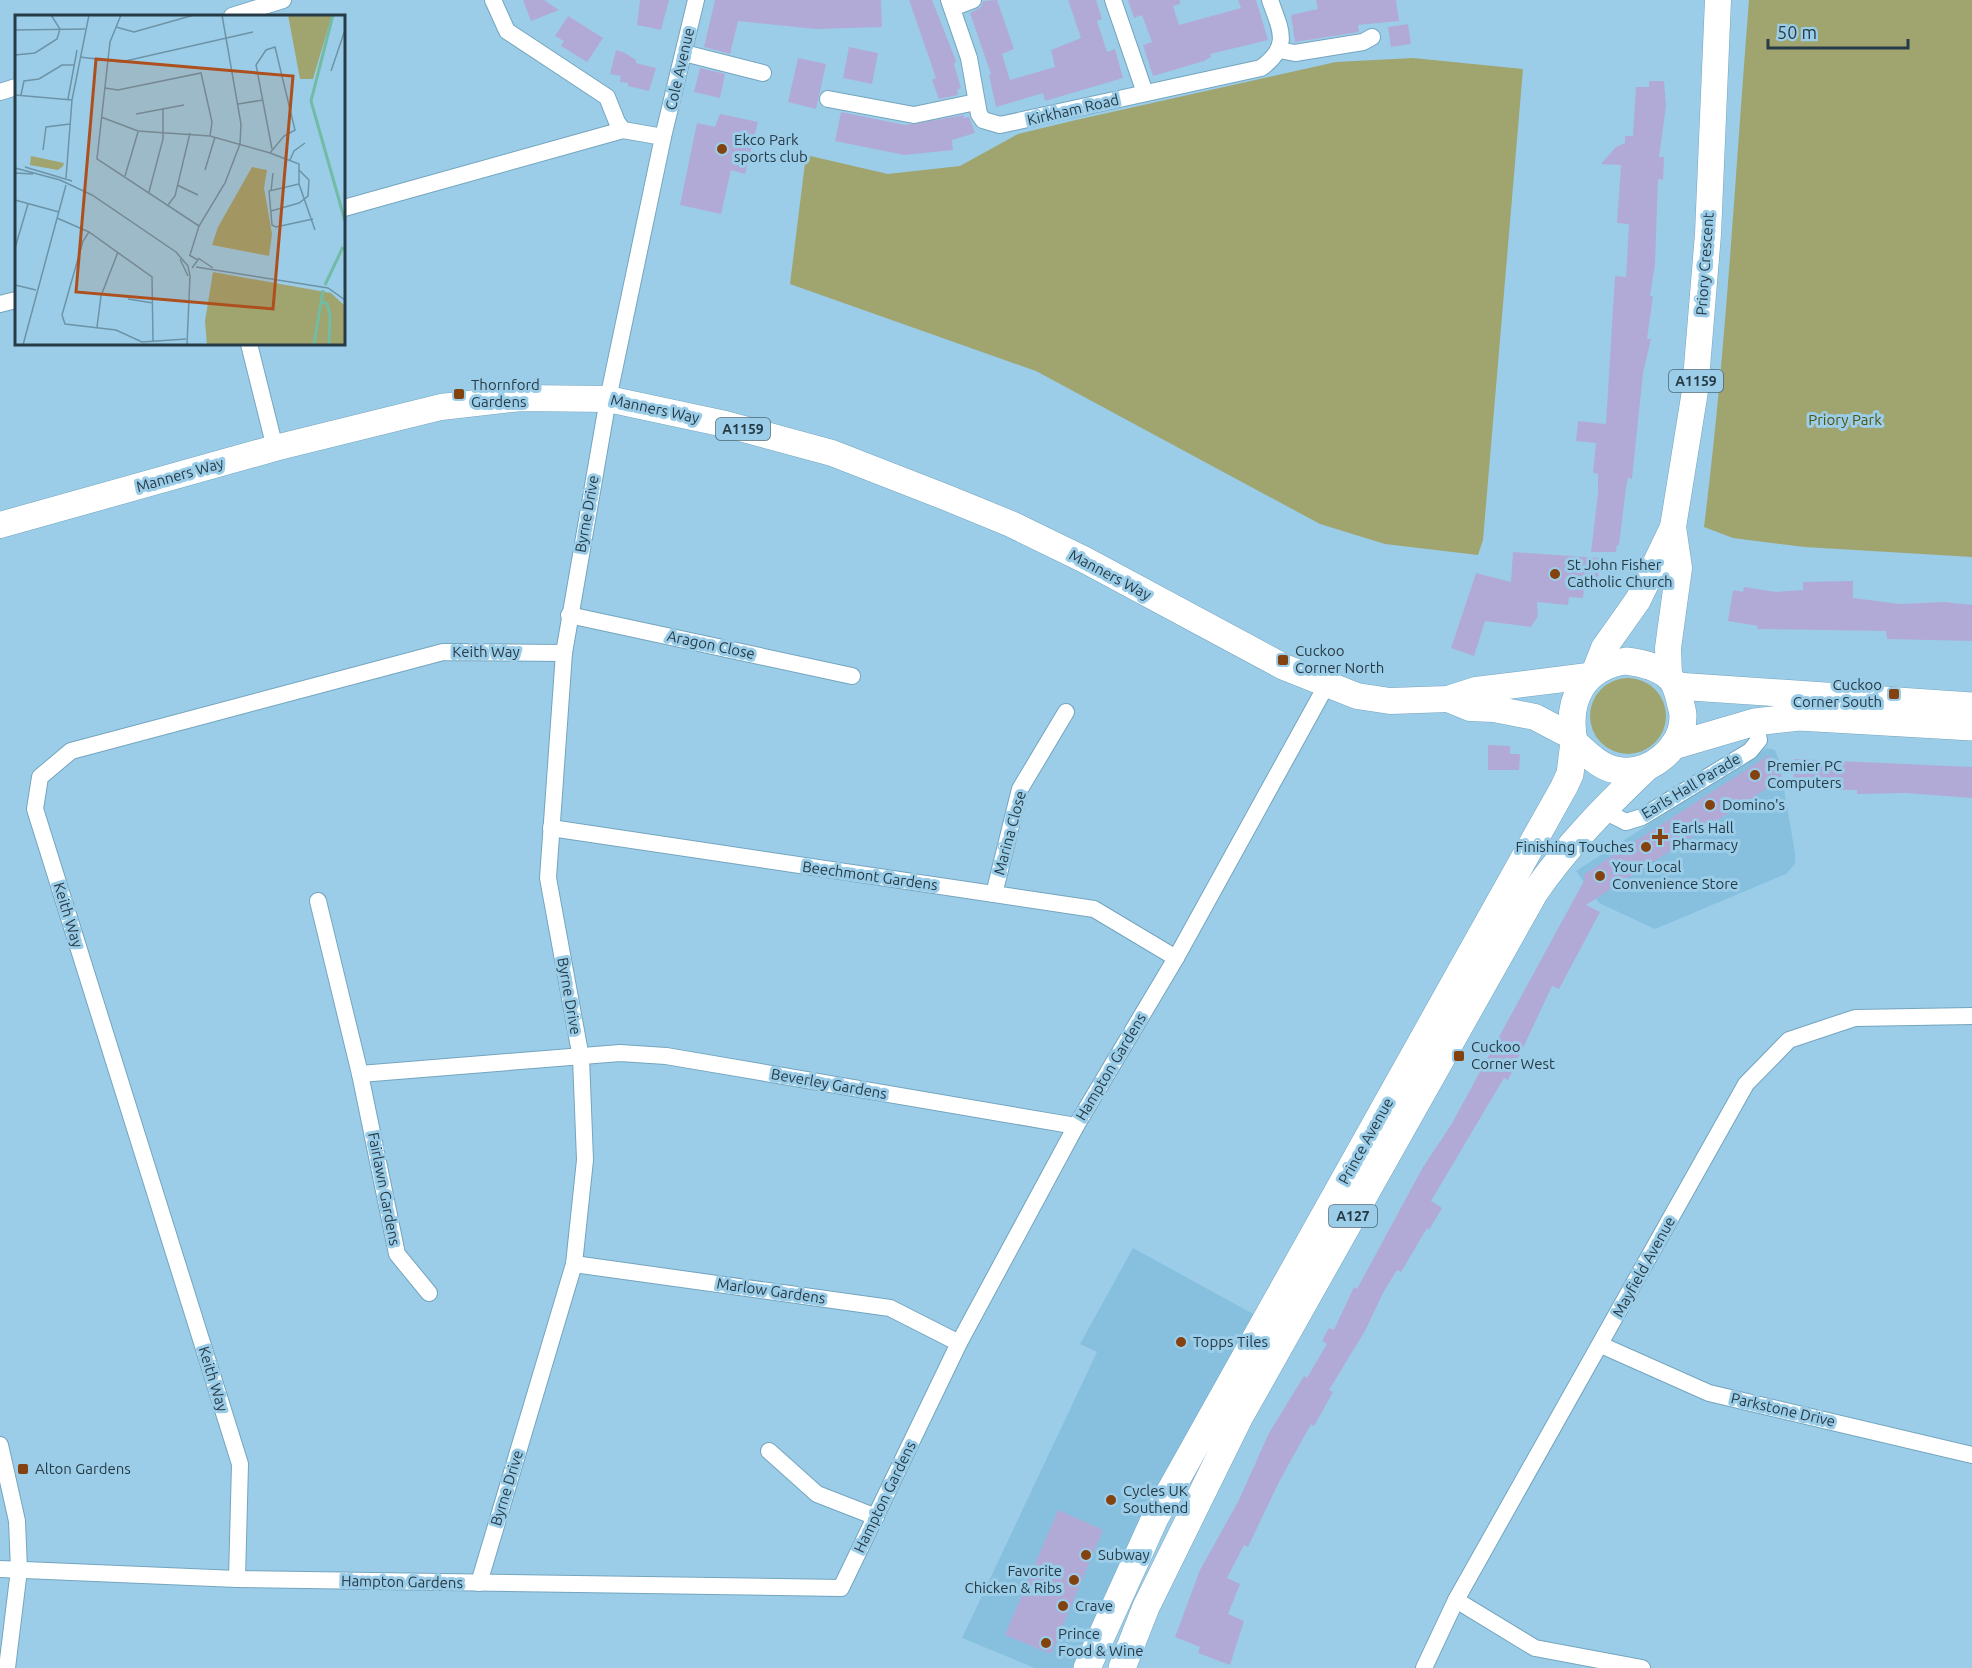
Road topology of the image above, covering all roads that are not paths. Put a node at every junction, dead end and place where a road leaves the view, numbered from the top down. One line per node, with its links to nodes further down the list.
1 (283, 0): 9 (street)
2 (493, 0): 19 (street)
3 (696, 0): 12 (street, Cole Avenue)
4 (973, 0): 8 (street)
5 (1113, 0): 16 (street)
6 (1270, 0): 11 (street)
7 (1718, 0): 28 (main road, Priory Crescent / A1159)
8 (950, 4): 18 (street, Kirkham Road)
9 (235, 15)
10 (1372, 37): 11 (street)
11 (1279, 50): 16 (street, Kirkham Road)
12 (684, 53): 13 (street); 20 (street, Cole Avenue)
13 (763, 73)
14 (15, 87): 15 (street)
15 (0, 92)
16 (1145, 93): 18 (street, Kirkham Road)
17 (828, 99): 18 (street)
18 (976, 102)
19 (623, 130): 20 (street); 21 (street)
20 (663, 137): 25 (street)
21 (345, 208)
22 (15, 300): 23 (street)
23 (0, 304)
24 (249, 345): 26 (street)
25 (608, 399): 26 (main road, Manners Way / A1159); 29 (street, Byrne Drive); 34 (main road, Manners Way / A1159)
26 (275, 448): 27 (main road, Manners Way / A1159)
27 (0, 525)
28 (1673, 527): 31 (main road, Priory Crescent / A1159); 33 (main road, Priory Crescent / A1159)
29 (569, 615): 30 (street, Byrne Drive); 32 (street, Aragon Close)
30 (564, 653): 44 (street, Byrne Drive); 62 (street, Keith Way)
31 (1591, 673): 33 (highway); 35 (main road, Manners Way / A1159); 40 (highway)
32 (852, 676)
33 (1673, 681): 36 (highway); 41 (highway)
34 (1326, 686): 35 (main road, Manners Way / A1159); 47 (street, Hampton Gardens)
35 (1448, 699): 40 (main road, Manners Way / A1159)
36 (1972, 706)
37 (1066, 712): 45 (street, Marina Close)
38 (1972, 726): 39 (highway)
39 (1757, 731): 41 (highway); 43 (street, Earls Hall Parade)
40 (1574, 739): 42 (highway); 66 (highway, Prince Avenue / A127)
41 (1673, 746): 42 (highway)
42 (1646, 769): 43 (highway, Prince Avenue / A127)
43 (1602, 810): 67 (highway, Prince Avenue / A127)
44 (551, 828): 45 (street, Beechmont Gardens); 49 (street, Byrne Drive)
45 (994, 894): 47 (street, Beechmont Gardens)
46 (318, 901): 50 (street, Fairlawn Gardens)
47 (1176, 958): 51 (street, Hampton Gardens)
48 (1972, 1016): 55 (street, Mayfield Avenue)
49 (581, 1058): 50 (street); 51 (street, Beverley Gardens); 52 (street, Byrne Drive)
50 (360, 1074): 53 (street, Fairlawn Gardens)
51 (1076, 1126): 54 (street, Hampton Gardens)
52 (574, 1264): 54 (street, Marlow Gardens); 63 (street, Byrne Drive)
53 (429, 1293)
54 (959, 1343): 59 (street, Hampton Gardens)
55 (1601, 1345): 58 (street, Parkstone Drive); 64 (street, Mayfield Avenue)
56 (0, 1445): 61 (street)
57 (769, 1451): 59 (street)
58 (1972, 1455)
59 (876, 1517): 63 (street, Hampton Gardens)
60 (0, 1569): 61 (street)
61 (19, 1570): 62 (street, Hampton Gardens); 65 (street)
62 (237, 1579): 63 (street, Hampton Gardens)
63 (479, 1583)
64 (1456, 1600): 68 (street, Mayfield Avenue); 69 (street)
65 (7, 1668)
66 (1087, 1668)
67 (1122, 1668)
68 (1424, 1668)
69 (1642, 1668)

